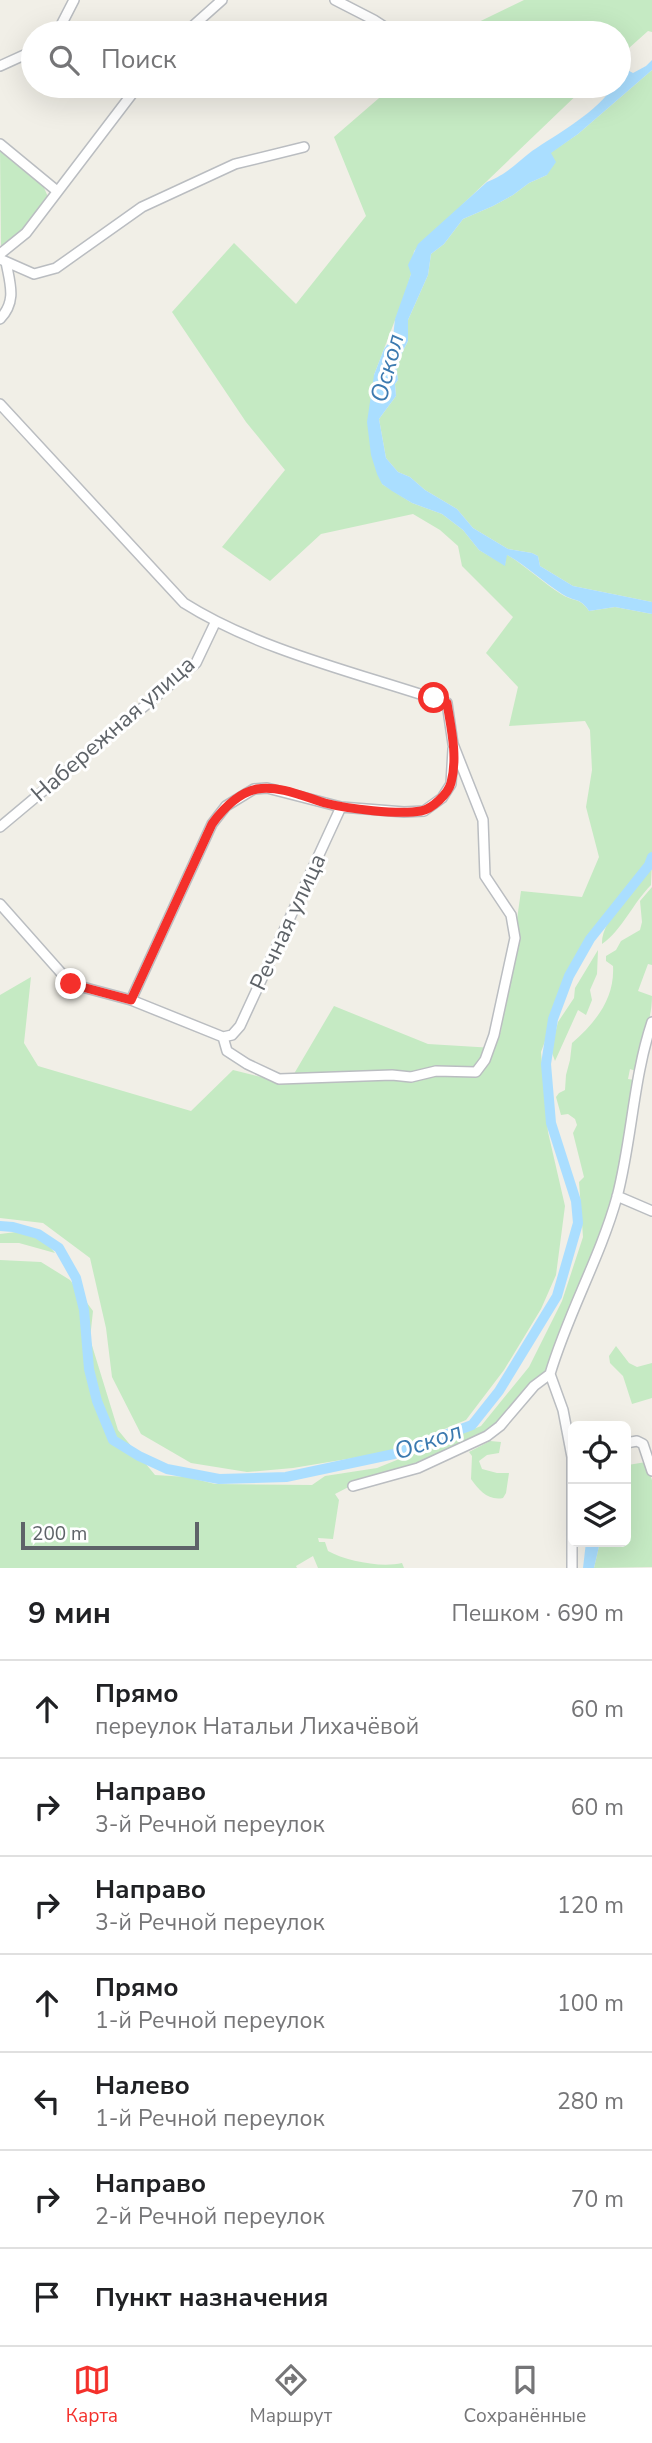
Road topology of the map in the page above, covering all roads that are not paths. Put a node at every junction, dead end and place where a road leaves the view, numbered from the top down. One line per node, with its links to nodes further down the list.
1 (74, 0): 4 (street)
2 (222, 0): 5 (street)
3 (335, 0): 6 (street)
4 (63, 21)
5 (198, 21)
6 (376, 21)
7 (21, 56): 8 (street)
8 (0, 66)
9 (129, 98): 12 (street)
10 (0, 144): 12 (street)
11 (304, 147): 13 (street)
12 (57, 191): 13 (street)
13 (2, 258): 14 (street)
14 (0, 319)
15 (0, 404): 16 (street)
16 (215, 623): 17 (street); 19 (street, Набережная улица)
17 (453, 744): 18 (street); 23 (street)
18 (341, 807): 21 (street); 23 (street, Речная улица)
19 (0, 827)
20 (0, 904): 21 (street)
21 (131, 1000): 23 (street)
22 (652, 1022): 24 (street)
23 (228, 1036)
24 (617, 1196): 25 (street); 26 (street)
25 (652, 1211)
26 (550, 1374): 27 (street); 31 (street)
27 (568, 1434)
28 (631, 1442): 29 (street)
29 (652, 1471)
30 (573, 1484): 32 (street)
31 (353, 1486)
32 (572, 1568)

